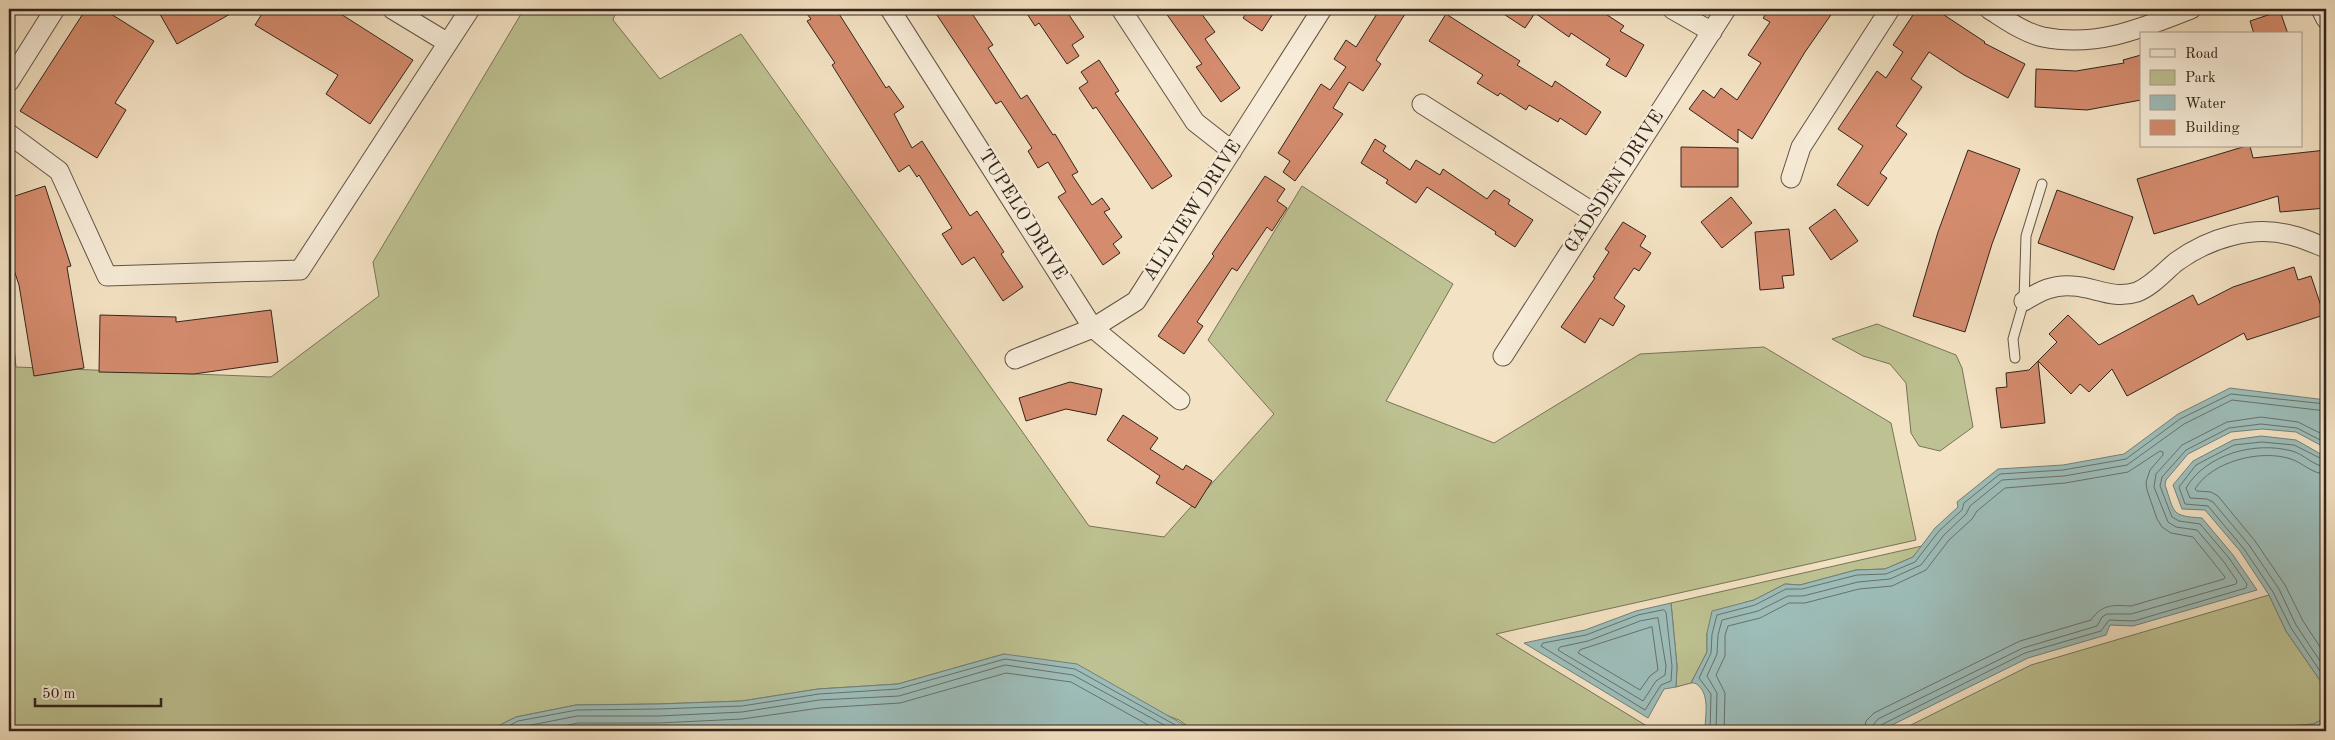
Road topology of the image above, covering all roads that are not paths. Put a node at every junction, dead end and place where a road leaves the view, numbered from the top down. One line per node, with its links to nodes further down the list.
1 (55, 9): 16 (street)
2 (392, 9): 15 (street)
3 (470, 9): 15 (street)
4 (890, 9): 25 (street, TUPELO DRIVE)
5 (1121, 9): 19 (street)
6 (1322, 9): 19 (street, ALLVIEW DRIVE)
7 (1672, 9): 14 (street)
8 (1726, 9): 14 (street, GADSDEN DRIVE)
9 (1890, 9): 20 (street)
10 (1988, 9): 11 (street)
11 (2192, 9)
12 (2321, 9): 13 (street)
13 (2326, 19)
14 (1712, 32): 22 (street, GADSDEN DRIVE)
15 (448, 44): 18 (street)
16 (9, 82)
17 (1422, 104): 22 (street)
18 (9, 134)
19 (1232, 151): 25 (street, ALLVIEW DRIVE)
20 (1791, 178)
21 (2042, 184): 24 (lane)
22 (1594, 213): 26 (street, GADSDEN DRIVE)
23 (2326, 248): 24 (street)
24 (2024, 301): 27 (lane)
25 (1093, 328): 28 (street, ALLVIEW DRIVE); 29 (street, TUPELO DRIVE)
26 (1504, 356)
27 (2015, 358)
28 (1015, 359)
29 (1180, 400)

